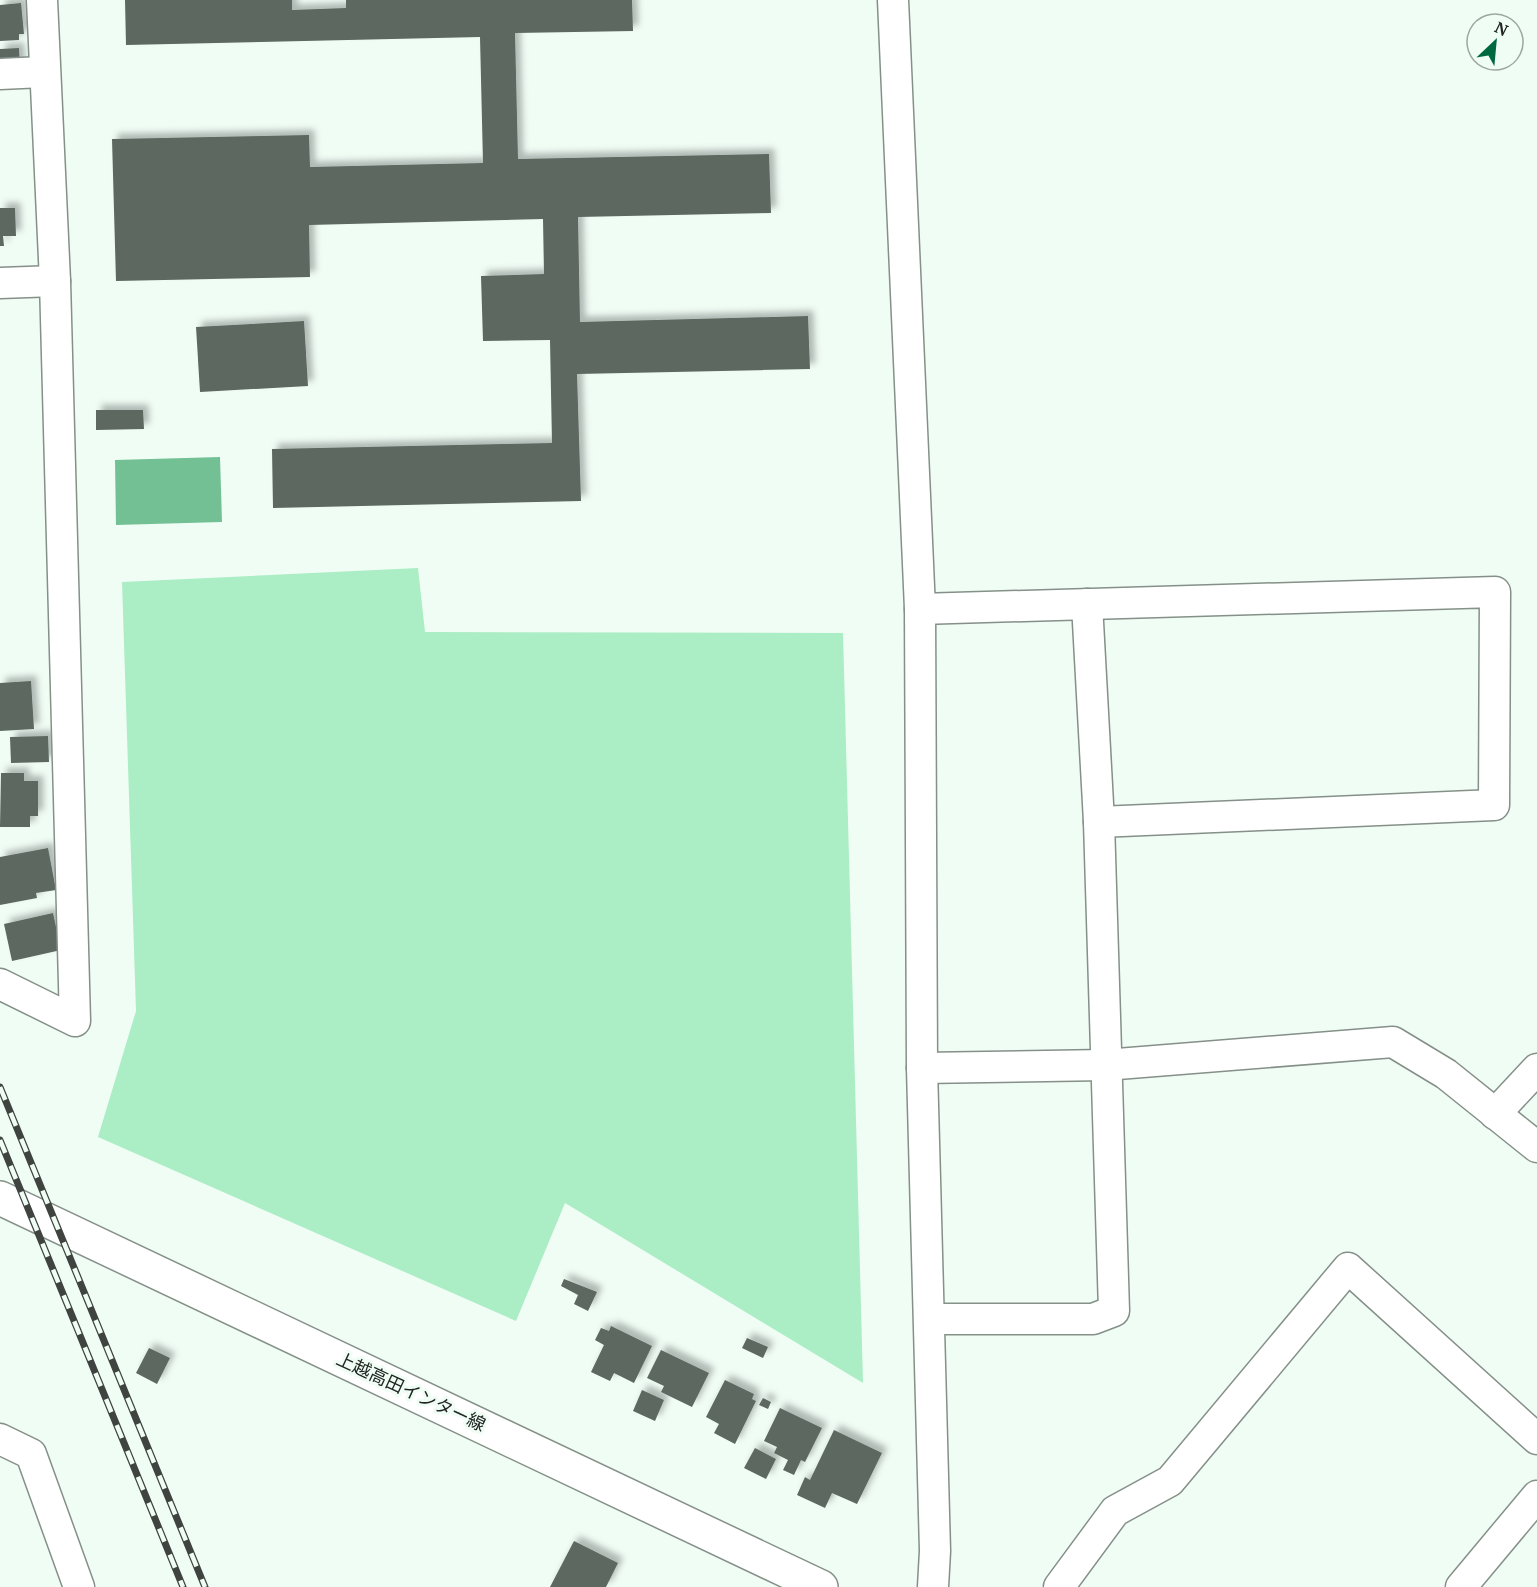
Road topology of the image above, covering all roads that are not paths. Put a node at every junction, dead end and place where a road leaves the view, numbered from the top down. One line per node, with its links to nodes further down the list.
1 (42, 0): 3 (street)
2 (893, 0): 8 (street)
3 (43, 72): 4 (street); 5 (street)
4 (0, 74)
5 (55, 281): 6 (street); 10 (street)
6 (0, 283)
7 (1087, 604): 8 (street); 9 (street); 9 (street)
8 (921, 609): 12 (street)
9 (1099, 822): 11 (street)
10 (0, 984)
11 (1105, 1065): 12 (street); 14 (street); 17 (street)
12 (922, 1068): 17 (street)
13 (1537, 1069): 14 (street)
14 (1495, 1114): 15 (street)
15 (1537, 1147)
16 (0, 1198): 22 (main road, 上越高田インター線)
17 (930, 1319): 23 (street)
18 (0, 1439): 21 (street)
19 (1537, 1439): 24 (street)
20 (1537, 1496): 25 (street)
21 (79, 1587)
22 (821, 1587)
23 (933, 1587)
24 (1059, 1587)
25 (1461, 1587)

